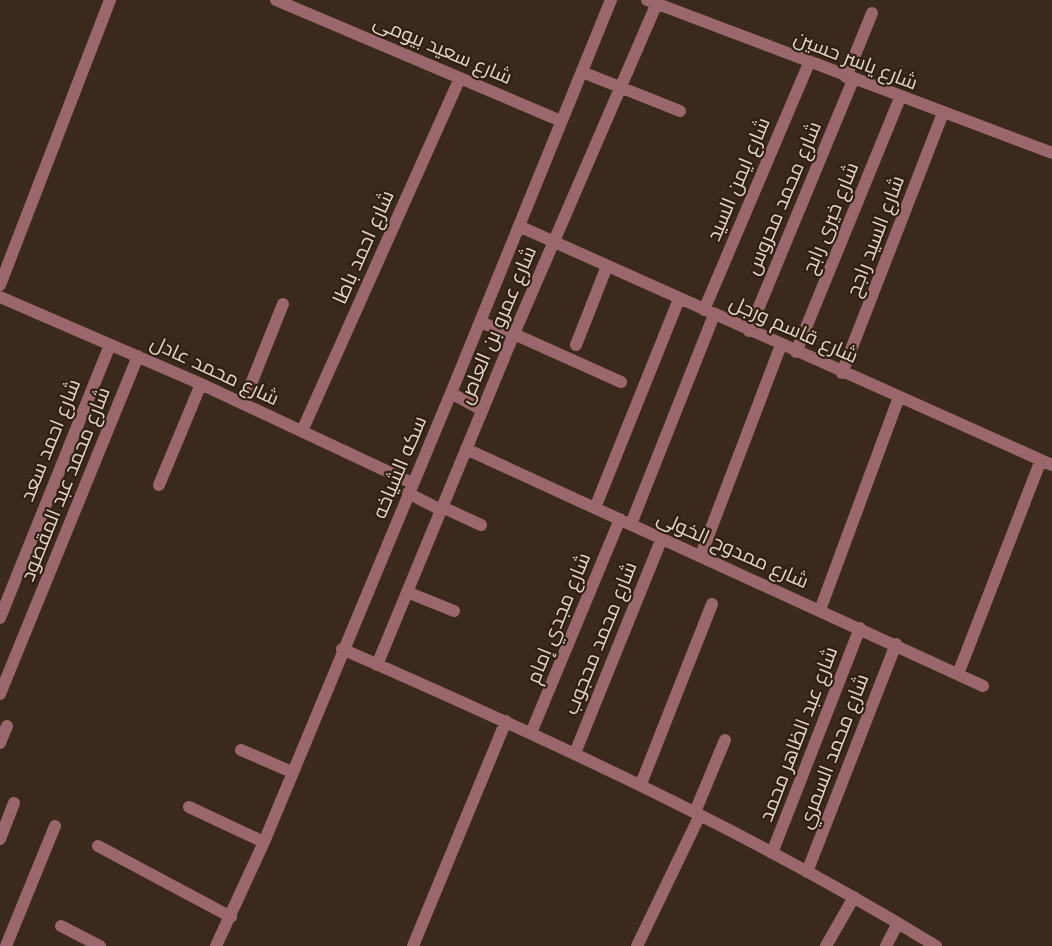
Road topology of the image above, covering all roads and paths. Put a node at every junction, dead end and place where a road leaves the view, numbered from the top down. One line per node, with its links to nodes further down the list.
1 (110, 0): 19 (street)
2 (276, 0): 8 (street, شارع سعيد بيومى)
3 (611, 0): 7 (street, سكه الشياخه)
4 (650, 1): 6 (street, شارع ياسر حسين); 10 (street, شارع عمرو بن العاص)
5 (872, 13): 9 (street, شارع محمد محروس)
6 (809, 63): 9 (street, شارع ياسر حسين); 23 (street, شارع ايمن السيد)
7 (582, 72): 10 (street); 14 (street, سكه الشياخه)
8 (460, 78): 14 (street, شارع سعيد بيومى); 39 (street, شارع احمد باطا)
9 (849, 78): 11 (street, شارع ياسر حسين); 25 (street, شارع محمد محروس)
10 (609, 82): 12 (street); 17 (street, شارع عمرو بن العاص)
11 (900, 98): 13 (street, شارع ياسر حسين); 30 (street, شارع خيرى رابح)
12 (680, 111)
13 (943, 113): 15 (street, شارع ياسر حسين); 32 (street, شارع السيد راجح)
14 (561, 121): 16 (street, سكه الشياخه)
15 (1052, 153)
16 (521, 227): 17 (street, شارع قاسم ورجل); 24 (street, سكه الشياخه)
17 (554, 242): 18 (street, شارع قاسم ورجل); 26 (street, شارع عمرو بن العاص)
18 (607, 266): 21 (street, شارع قاسم ورجل); 28 (street)
19 (0, 285)
20 (0, 297): 27 (street, شارع محمد عادل)
21 (679, 299): 23 (street, شارع قاسم ورجل); 45 (street)
22 (283, 304): 37 (street)
23 (709, 312): 25 (street, شارع قاسم ورجل); 46 (street, شارع ايمن السيد)
24 (481, 322): 26 (street); 35 (street, سكه الشياخه)
25 (749, 331): 29 (street, شارع قاسم ورجل)
26 (514, 335): 33 (street); 38 (street, شارع عمرو بن العاص)
27 (110, 345): 31 (street, شارع محمد عادل); 54 (street, شارع احمد سعد)
28 (576, 345)
29 (781, 345): 30 (street, شارع قاسم ورجل); 49 (street)
30 (796, 352): 32 (street, شارع قاسم ورجل)
31 (138, 356): 34 (street, شارع محمد عادل); 61 (street, شارع محمد عبد المقصود)
32 (842, 373): 36 (street, شارع قاسم ورجل)
33 (621, 382)
34 (201, 384): 37 (street, شارع محمد عادل); 42 (street)
35 (451, 393): 38 (street); 43 (street, سكه الشياخه)
36 (898, 397): 41 (street, شارع قاسم ورجل); 52 (street)
37 (243, 404): 39 (street, شارع محمد عادل)
38 (482, 410): 40 (street, شارع عمرو بن العاص)
39 (302, 432): 43 (street, شارع محمد عادل)
40 (466, 449): 44 (street, شارع عمرو بن العاص); 45 (street, شارع ممدوح الخولى)
41 (1046, 463): 59 (street)
42 (159, 485)
43 (410, 488): 44 (street, شارع محمد عادل); 57 (street, سكه الشياخه)
44 (441, 508): 47 (street, شارع محمد عادل); 50 (street, شارع عمرو بن العاص)
45 (595, 508): 46 (street, شارع ممدوح الخولى)
46 (625, 521): 48 (street, شارع ممدوح الخولى); 64 (street, شارع مجدي إمام)
47 (482, 525)
48 (662, 538): 49 (street, شارع ممدوح الخولى); 68 (street, شارع محمد محجوب)
49 (701, 555): 52 (street, شارع ممدوح الخولى)
50 (407, 592): 53 (street); 58 (street, شارع عمرو بن العاص)
51 (712, 604): 70 (street)
52 (820, 610): 55 (street, شارع ممدوح الخولى)
53 (454, 611)
54 (0, 618)
55 (860, 628): 56 (street, شارع ممدوح الخولى); 78 (street, شارع عبد الظاهر محمد)
56 (896, 644): 59 (street, شارع ممدوح الخولى); 79 (street, شارع محمد السمري)
57 (342, 650): 58 (street); 69 (street, سكه الشياخه)
58 (377, 665): 62 (street)
59 (958, 674): 60 (street, شارع ممدوح الخولى)
60 (983, 686)
61 (0, 694)
62 (506, 721): 64 (street); 87 (street)
63 (6, 726): 66 (street)
64 (531, 733): 68 (street)
65 (725, 740): 73 (street)
66 (0, 744)
67 (241, 750): 69 (street)
68 (575, 753): 70 (street)
69 (292, 772): 76 (street, سكه الشياخه)
70 (641, 784): 73 (street)
71 (14, 803): 75 (street)
72 (189, 807): 76 (street)
73 (698, 814): 78 (street); 88 (street)
74 (55, 826): 84 (street)
75 (0, 838)
76 (264, 842): 81 (street, سكه الشياخه)
77 (98, 846): 81 (street)
78 (772, 853): 79 (street)
79 (807, 872): 80 (street)
80 (854, 897): 82 (street); 89 (street)
81 (231, 917): 86 (street, سكه الشياخه)
82 (898, 923): 90 (street); 91 (street)
83 (61, 926): 85 (street)
84 (6, 946)
85 (100, 946)
86 (216, 946)
87 (413, 946)
88 (637, 946)
89 (826, 946)
90 (886, 946)
91 (936, 946)

